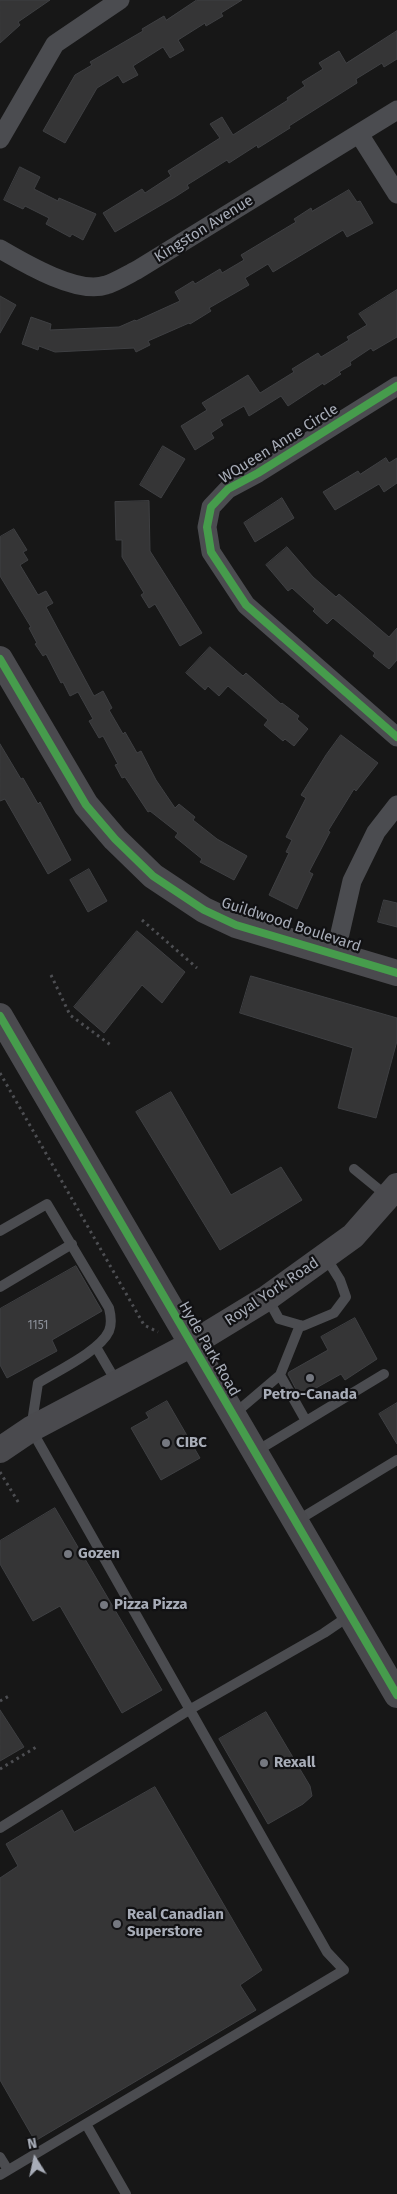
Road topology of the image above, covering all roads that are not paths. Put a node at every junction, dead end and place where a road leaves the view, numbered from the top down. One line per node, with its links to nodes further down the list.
1 (120, 0): 4 (street)
2 (397, 110): 3 (street, Kingston Avenue)
3 (359, 134): 5 (street); 6 (street, Kingston Avenue)
4 (0, 139)
5 (397, 194)
6 (0, 250)
7 (397, 386): 9 (street, WQueen Anne Circle)
8 (0, 659): 11 (street, Guildwood Boulevard)
9 (397, 737)
10 (397, 805): 11 (street)
11 (335, 955): 12 (street, Guildwood Boulevard)
12 (397, 973)
13 (0, 1016): 22 (street, Hyde Park Road)
14 (354, 1169): 15 (lane)
15 (392, 1192): 18 (street, Royal York Road)
16 (0, 1231): 17 (lane)
17 (72, 1244): 19 (lane); 23 (lane)
18 (325, 1256): 20 (street, Royal York Road); 21 (lane)
19 (0, 1287)
20 (267, 1298): 21 (lane); 22 (street, Royal York Road)
21 (300, 1325): 25 (lane)
22 (190, 1344): 26 (street, Royal York Road); 27 (street, Hyde Park Road)
23 (96, 1347): 26 (lane); 29 (lane)
24 (384, 1374): 28 (lane)
25 (280, 1375): 27 (lane); 28 (lane)
26 (118, 1383): 29 (street, Royal York Road)
27 (232, 1415): 31 (street, Hyde Park Road)
28 (306, 1421): 31 (lane)
29 (31, 1429): 30 (street, Royal York Road); 36 (lane)
30 (0, 1450)
31 (254, 1452): 33 (street, Hyde Park Road)
32 (397, 1460): 33 (lane)
33 (295, 1522): 34 (street, Hyde Park Road)
34 (350, 1616): 35 (street, Hyde Park Road); 36 (lane)
35 (397, 1695)
36 (189, 1710): 37 (lane); 38 (lane)
37 (0, 1828)
38 (86, 2124): 40 (lane); 41 (lane)
39 (0, 2158): 40 (lane)
40 (4, 2172)
41 (126, 2194)

